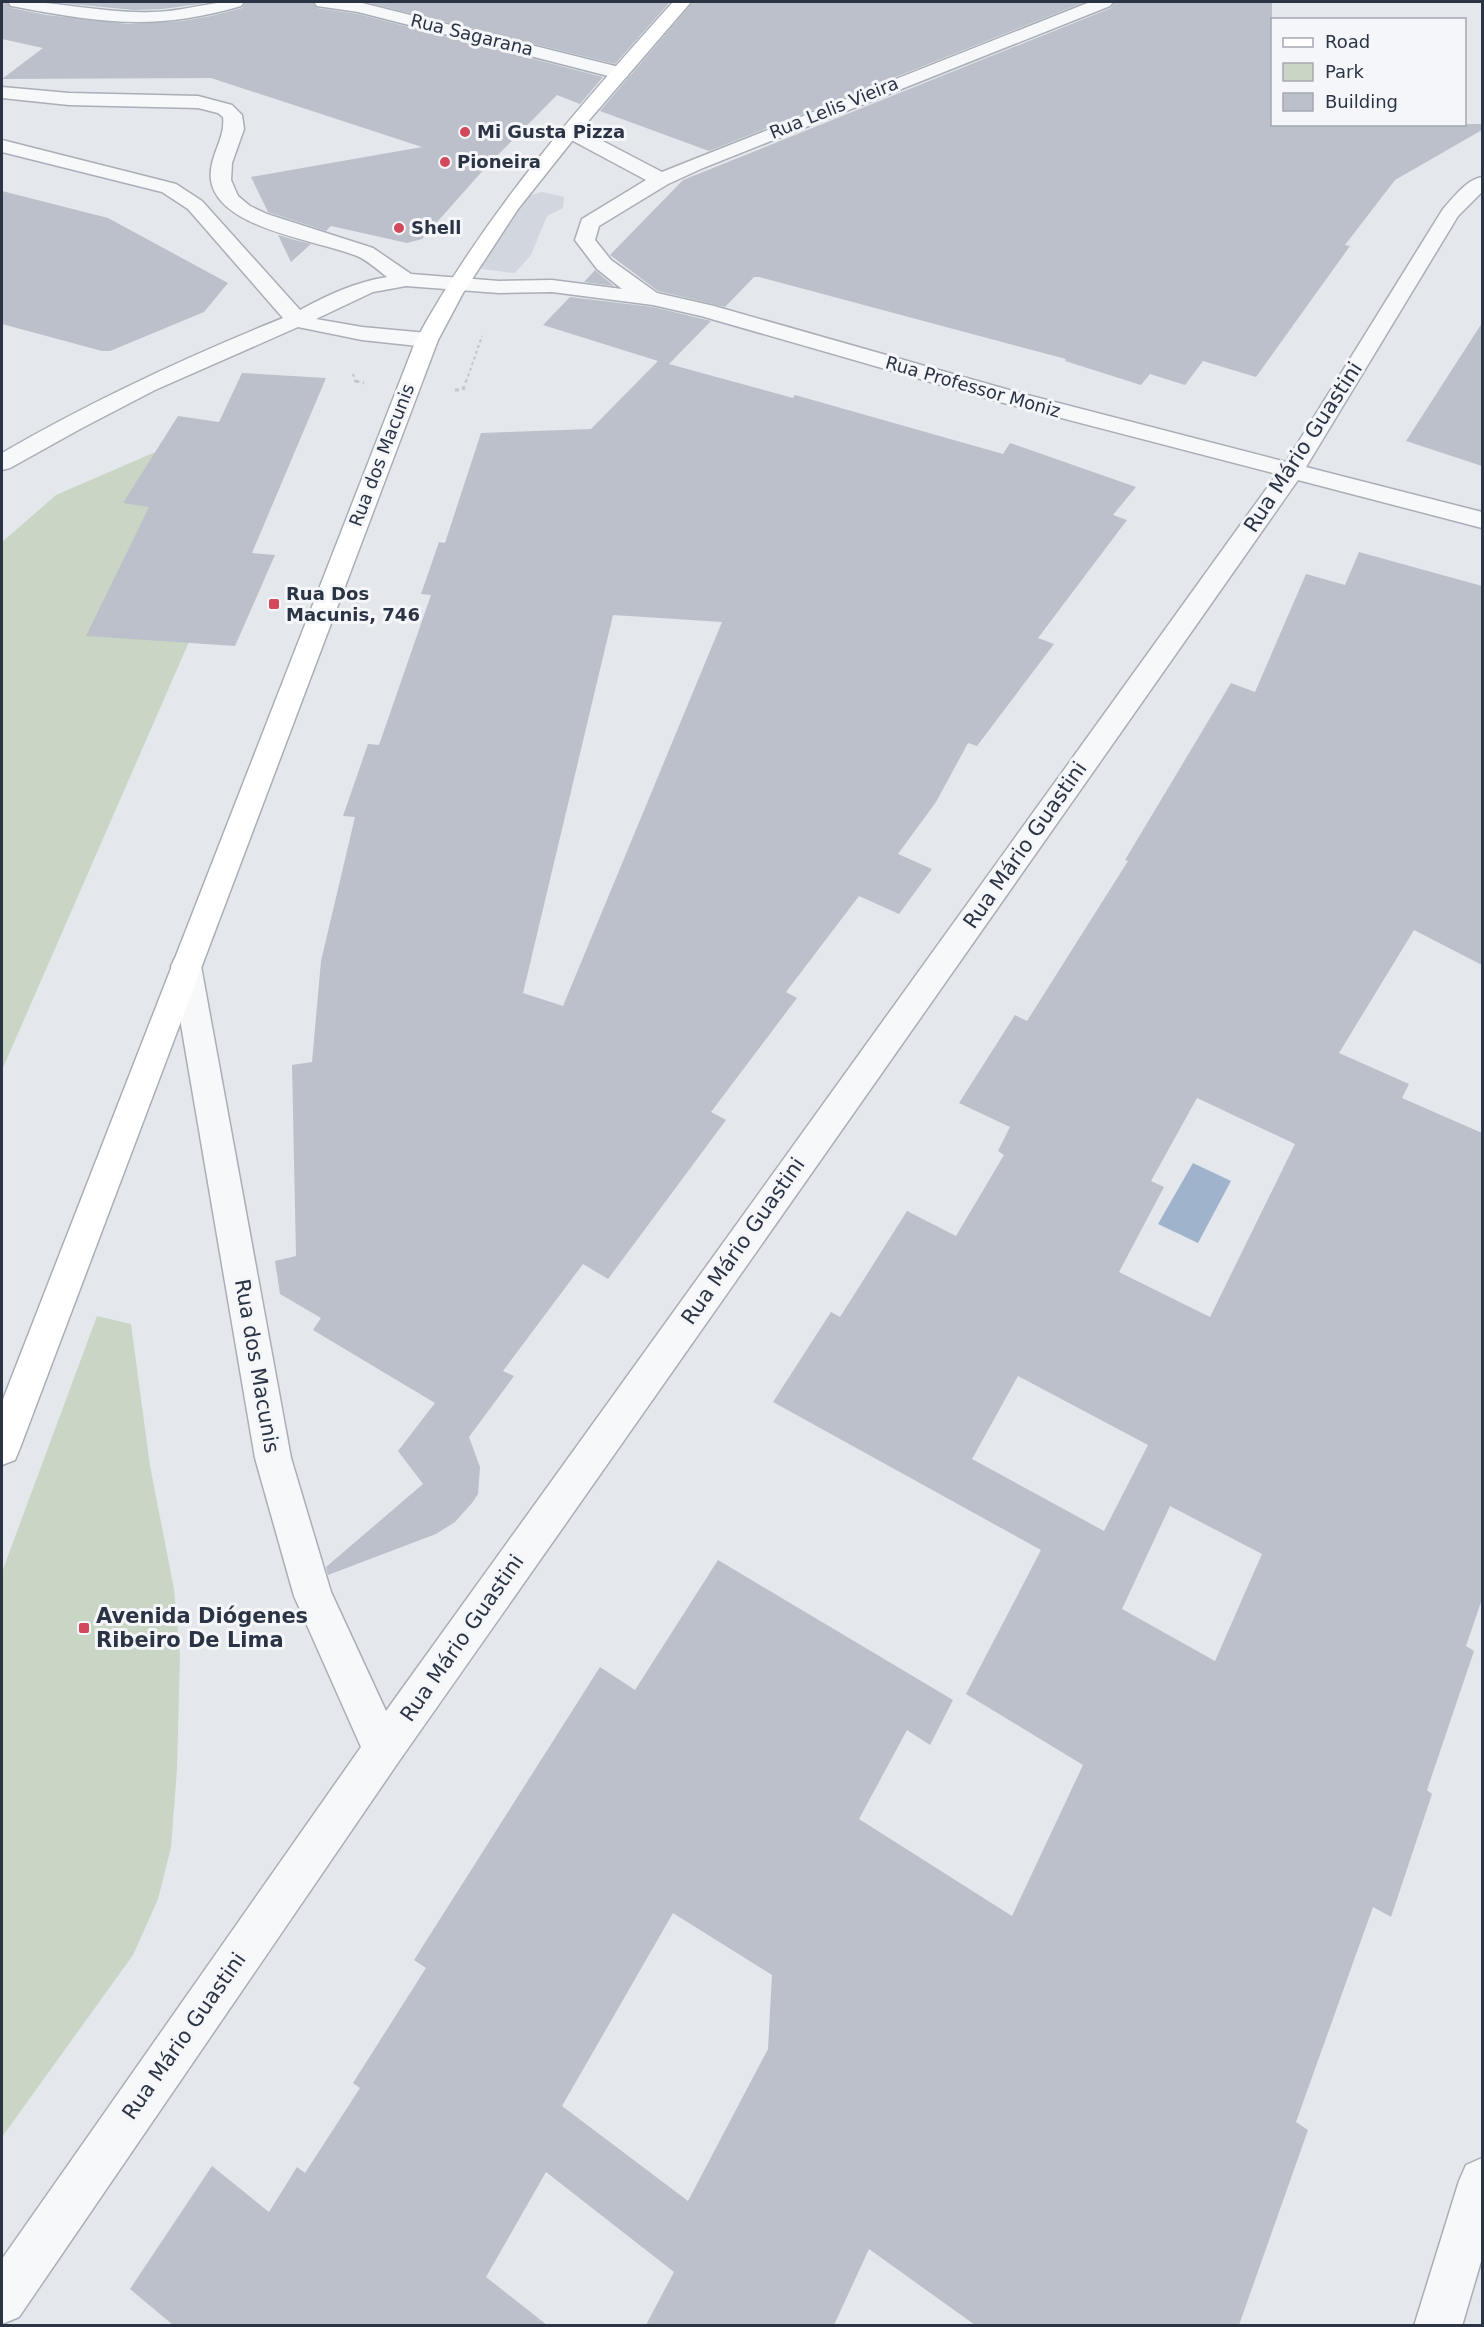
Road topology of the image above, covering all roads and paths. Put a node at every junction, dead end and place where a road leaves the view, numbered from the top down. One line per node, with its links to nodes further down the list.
1 (17, 2): 2 (street)
2 (236, 2)
3 (323, 2): 6 (street, Rua Sagarana)
4 (682, 2): 6 (main road, Rua dos Macunis)
5 (1104, 2): 10 (street, Rua Lelis Vieira)
6 (620, 73): 8 (main road, Rua dos Macunis)
7 (2, 92): 12 (street)
8 (569, 131): 10 (street); 13 (main road, Rua dos Macunis)
9 (2, 146): 15 (street)
10 (661, 180): 14 (street, Rua Lelis Vieira)
11 (1482, 183): 18 (street, Rua Mário Guastini)
12 (406, 280): 13 (street, Rua Professor Moniz); 15 (street, Rua Professor Moniz)
13 (458, 284): 14 (street, Rua Professor Moniz); 16 (main road, Rua dos Macunis)
14 (653, 299): 18 (street, Rua Professor Moniz)
15 (297, 320): 16 (street); 17 (street, Rua Professor Moniz)
16 (427, 340): 20 (main road, Rua dos Macunis)
17 (2, 463)
18 (1291, 472): 19 (street, Rua Professor Moniz); 22 (street, Rua Mário Guastini)
19 (1482, 520)
20 (186, 966): 21 (main road, Rua dos Macunis); 22 (street, Rua dos Macunis)
21 (2, 1448)
22 (383, 1750): 24 (street, Rua Mário Guastini)
23 (1482, 2181): 25 (street)
24 (2, 2300)
25 (1438, 2325)

